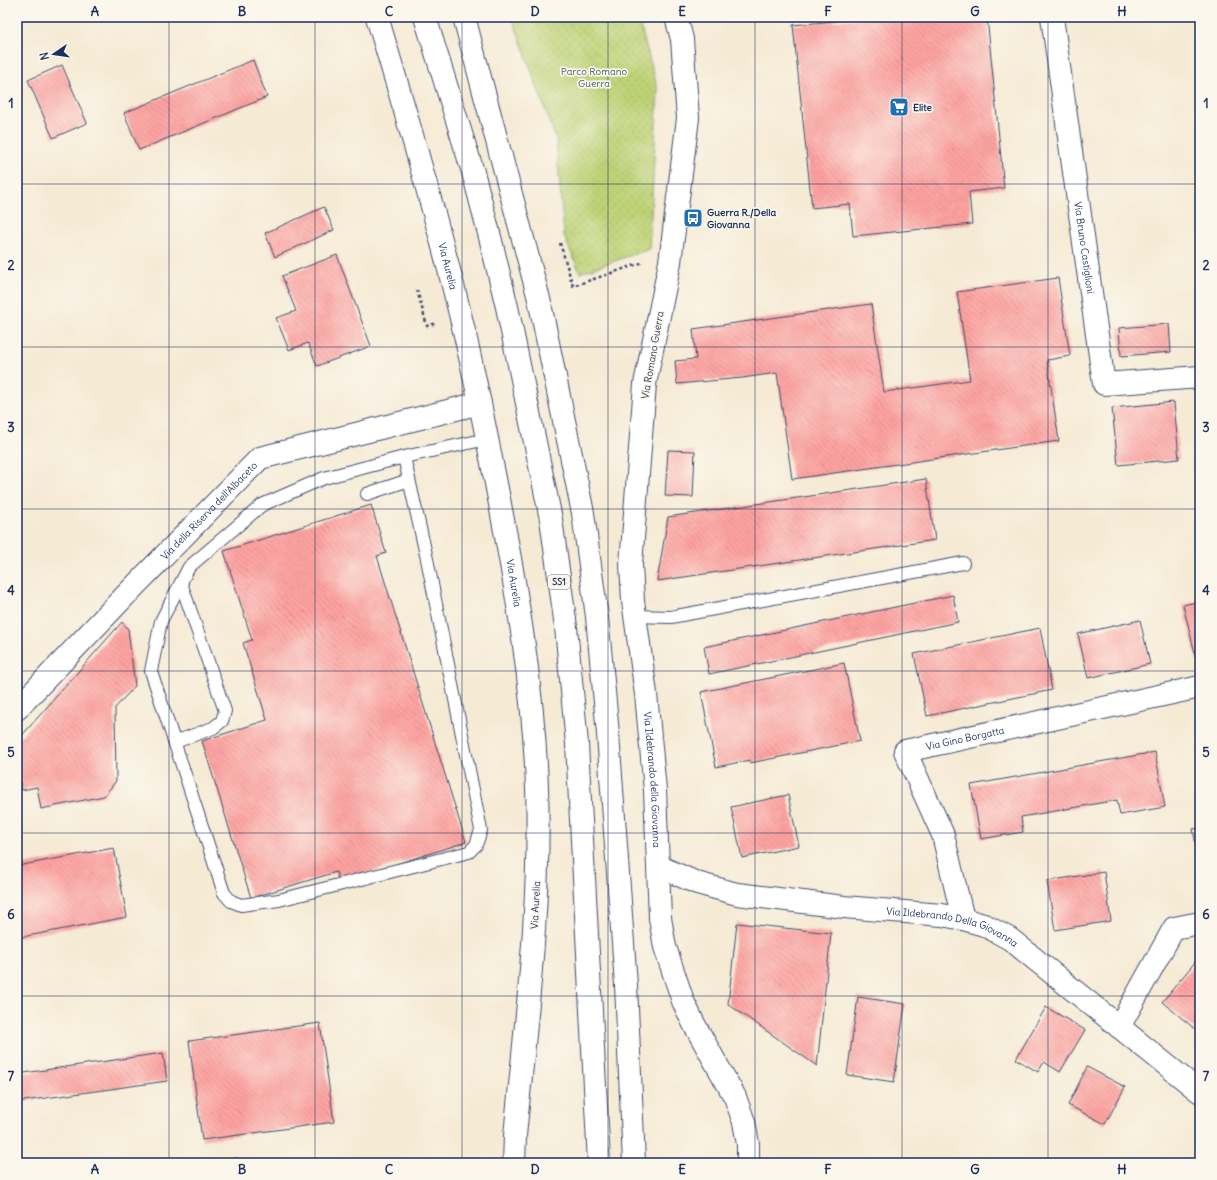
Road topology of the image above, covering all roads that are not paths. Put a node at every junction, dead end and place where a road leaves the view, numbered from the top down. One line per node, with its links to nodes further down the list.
1 (377, 17): 7 (main road, Via Aurelia)
2 (425, 17): 25 (main road, SS1)
3 (464, 17): 26 (main road)
4 (676, 17): 14 (main road, Via Romano Guerra)
5 (1052, 17): 6 (main road, Via Bruno Castiglioni)
6 (1200, 377)
7 (480, 403): 8 (main road, Via Aurelia); 17 (main road, Via della Riserva dell'Albaceto)
8 (487, 439): 9 (lane); 24 (main road, Via Aurelia)
9 (404, 457): 10 (lane); 13 (lane)
10 (409, 480): 11 (lane); 18 (lane)
11 (367, 494)
12 (963, 563): 14 (lane)
13 (181, 583): 18 (lane); 18 (lane)
14 (635, 616): 16 (main road, Via Romano Guerra)
15 (1200, 688): 20 (main road, Via Gino Borgatta)
16 (646, 694): 19 (main road, Via Ildebrando della Giovanna)
17 (17, 709)
18 (175, 742)
19 (658, 866): 20 (main road, Via Ildebrando Della Giovanna); 27 (main road)
20 (963, 919): 22 (main road, Via Ildebrando Della Giovanna)
21 (1200, 924): 22 (main road)
22 (1119, 1027): 23 (main road, Via Ildebrando Della Giovanna)
23 (1200, 1092)
24 (514, 1163)
25 (600, 1163)
26 (634, 1163)
27 (748, 1163)

